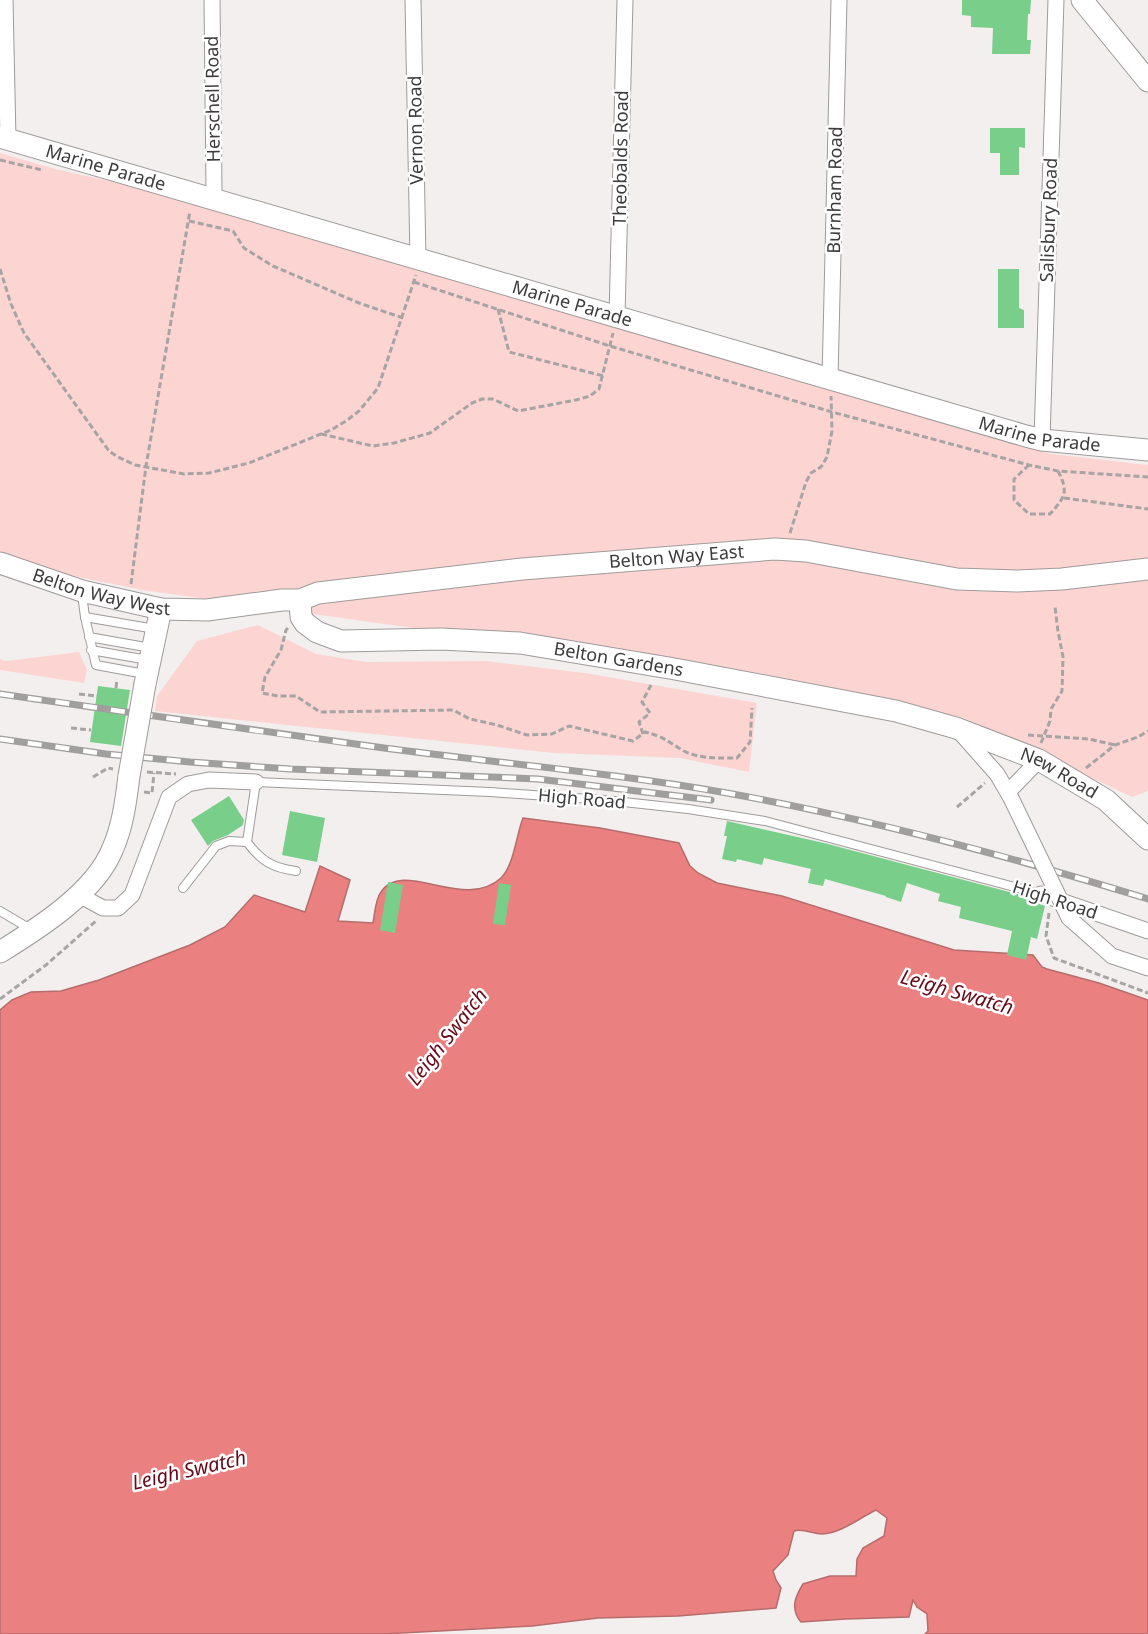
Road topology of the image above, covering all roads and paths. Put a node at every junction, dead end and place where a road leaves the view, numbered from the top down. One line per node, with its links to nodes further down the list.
1 (5, 0): 9 (street)
2 (212, 0): 10 (street, Herschell Road)
3 (413, 0): 12 (street, Vernon Road)
4 (625, 0): 16 (street, Theobalds Road)
5 (839, 0): 20 (street, Burnham Road)
6 (1056, 0): 23 (street, Salisbury Road)
7 (1082, 0): 8 (street)
8 (1148, 81)
9 (4, 138): 10 (street, Marine Parade)
10 (199, 197): 11 (path); 12 (street, Marine Parade)
11 (189, 221): 17 (path); 26 (path)
12 (418, 259): 14 (path); 16 (street, Marine Parade)
13 (0, 269): 26 (path)
14 (414, 282): 15 (path); 17 (path)
15 (498, 309): 18 (path); 19 (path)
16 (617, 316): 18 (path); 20 (street, Marine Parade)
17 (403, 318): 22 (path)
18 (610, 346): 19 (path); 21 (path)
19 (604, 376): 22 (path)
20 (830, 380): 21 (path); 23 (street, Marine Parade)
21 (832, 412): 25 (path); 31 (path)
22 (321, 434): 26 (path)
23 (1042, 440): 24 (street, Marine Parade)
24 (1148, 450)
25 (1029, 465): 27 (path); 29 (path)
26 (146, 466): 34 (path)
27 (1058, 471): 28 (path); 29 (path)
28 (1148, 477)
29 (1064, 498): 30 (path)
30 (1148, 509)
31 (791, 528)
32 (0, 563): 35 (street, Belton Way West)
33 (1148, 569): 36 (street, Belton Way East)
34 (132, 581)
35 (82, 591): 38 (street, Belton Way West); 40 (lane)
36 (300, 600): 39 (street, Belton Way East); 52 (street, Belton Gardens)
37 (1055, 607): 56 (path)
38 (161, 609): 39 (street, Belton Way West); 44 (street)
39 (207, 610)
40 (85, 617): 42 (lane); 44 (lane)
41 (293, 625): 55 (path)
42 (89, 637): 43 (lane); 44 (lane)
43 (91, 650): 44 (lane); 44 (lane)
44 (150, 659): 69 (street, bridge)
45 (117, 680): 47 (path)
46 (651, 685): 55 (path)
47 (116, 688)
48 (79, 694): 49 (path)
49 (97, 696)
50 (752, 708): 55 (path)
51 (71, 728): 53 (path)
52 (956, 728): 58 (street, New Road); 60 (street)
53 (91, 730)
54 (1148, 731): 57 (path)
55 (642, 734)
56 (1044, 735): 57 (path); 58 (path); 59 (path)
57 (1115, 745): 61 (path)
58 (1006, 746): 59 (street, New Road)
59 (1037, 759): 61 (street, New Road); 63 (street)
60 (997, 774): 63 (street); 64 (path)
61 (1072, 778): 65 (street, New Road)
62 (256, 782): 66 (lane); 70 (lane, High Road); 71 (street, High Road)
63 (1010, 795): 76 (street, bridge)
64 (957, 807)
65 (1148, 839)
66 (247, 842): 67 (lane); 68 (lane)
67 (296, 871)
68 (183, 888)
69 (79, 895): 71 (street); 73 (street)
70 (1046, 895): 74 (street, High Road); 77 (path)
71 (103, 908): 78 (path)
72 (0, 911): 73 (lane)
73 (34, 931): 75 (street)
74 (1148, 931)
75 (0, 952)
76 (1148, 968)
77 (1148, 993)
78 (0, 999)

